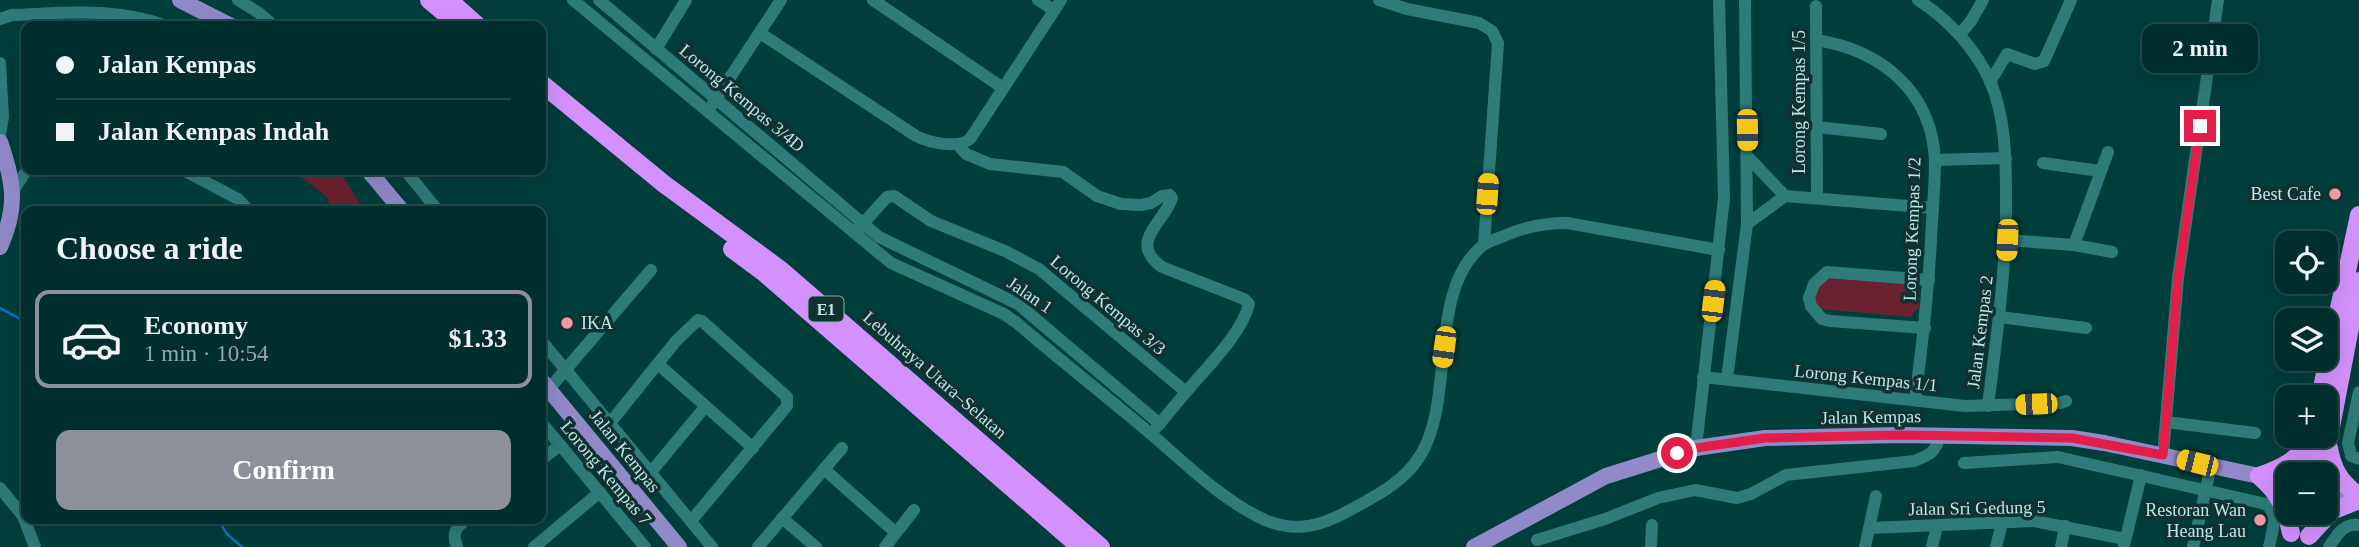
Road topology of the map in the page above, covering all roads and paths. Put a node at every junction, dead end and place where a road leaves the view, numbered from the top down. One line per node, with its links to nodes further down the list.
1 (180, 0): 22 (main road)
2 (238, 0): 23 (street)
3 (429, 0): 24 (highway)
4 (449, 0): 25 (highway)
5 (573, 0): 36 (street)
6 (599, 0): 29 (street, Lorong Kempas 3/4D)
7 (686, 0): 29 (street)
8 (780, 0): 26 (street)
9 (873, 0): 33 (street)
10 (1038, 0): 18 (street)
11 (1379, 0): 64 (street)
12 (1719, 0): 67 (street)
13 (1745, 0): 43 (street)
14 (1918, 0): 27 (street, Jalan Kempas 2)
15 (1983, 0): 27 (street)
16 (2071, 0): 31 (street)
17 (2218, 0): 90 (street)
18 (1057, 5): 33 (street)
19 (1816, 6): 28 (street, Lorong Kempas 1/5)
20 (0, 19): 21 (street)
21 (150, 21)
22 (220, 21)
23 (267, 21)
24 (454, 21)
25 (472, 21)
26 (760, 33): 34 (street); 41 (street)
27 (1960, 34): 31 (street, Jalan Kempas 2)
28 (1816, 40): 37 (street, Lorong Kempas 1/5); 45 (street, Lorong Kempas 1/2)
29 (656, 49): 34 (street, Lorong Kempas 3/4D)
30 (0, 63): 39 (street)
31 (1990, 82): 44 (street, Jalan Kempas 2)
32 (546, 87): 146 (highway, Lebuhraya Utara–Selatan / E1)
33 (1003, 88): 41 (street)
34 (717, 99): 36 (street); 60 (street, Lorong Kempas 3/4D)
35 (546, 101): 145 (highway, Lebuhraya Utara–Selatan / E1)
36 (708, 113): 62 (street)
37 (1817, 127): 38 (street); 54 (street, Lorong Kempas 1/5)
38 (1881, 134)
39 (0, 135)
40 (0, 142): 52 (main road)
41 (958, 145): 84 (street)
42 (2108, 152): 47 (street)
43 (1747, 156): 53 (street); 61 (street)
44 (2006, 158): 45 (street); 63 (street, Jalan Kempas 2)
45 (1935, 160): 58 (street, Lorong Kempas 1/2)
46 (2043, 163): 47 (street)
47 (2100, 171): 65 (street)
48 (24, 175): 52 (street)
49 (192, 175): 55 (street)
50 (372, 175): 56 (main road)
51 (409, 175): 57 (street)
52 (13, 191): 66 (main road)
53 (1785, 196): 54 (street); 61 (street)
54 (1817, 198): 58 (street)
55 (244, 206)
56 (397, 206)
57 (434, 206)
58 (1933, 208): 70 (street, Lorong Kempas 1/2)
59 (2359, 215): 82 (highway)
60 (863, 223): 62 (street, Lorong Kempas 3/3); 84 (street, Lorong Kempas 3/3); 93 (street, Jalan 1)
61 (1747, 223): 79 (street)
62 (854, 233): 93 (street)
63 (2007, 240): 65 (street); 72 (street, Jalan Kempas 2)
64 (1484, 244): 67 (street); 93 (street)
65 (2074, 245): 68 (street)
66 (0, 247)
67 (1719, 250): 78 (street)
68 (2112, 252)
69 (651, 270): 77 (street)
70 (1929, 280): 73 (street, Lorong Kempas 1/2); 73 (street)
71 (2359, 281): 83 (highway)
72 (2000, 317): 74 (street); 88 (street, Jalan Kempas 2)
73 (1925, 328): 86 (street, Lorong Kempas 1/2)
74 (2087, 328)
75 (546, 346): 77 (street)
76 (658, 364): 89 (street); 91 (street); 97 (street)
77 (565, 370): 80 (street); 91 (street)
78 (1703, 377): 79 (street, Lorong Kempas 1/1); 99 (street)
79 (1727, 379): 86 (street, Lorong Kempas 1/1)
80 (546, 383)
81 (546, 385): 140 (main road, Jalan Kempas)
82 (2323, 385)
83 (2331, 385)
84 (1186, 392): 93 (street)
85 (2359, 392): 104 (street)
86 (1915, 400): 88 (street, Lorong Kempas 1/1)
87 (2066, 401): 88 (street, Lorong Kempas 1/1)
88 (1988, 406)
89 (705, 407): 97 (street); 108 (street)
90 (2166, 422): 94 (street); 102 (street)
91 (610, 423): 108 (street)
92 (546, 428): 96 (street, Lorong Kempas 7)
93 (1155, 429)
94 (2255, 433)
95 (1940, 435): 99 (main road, Jalan Kempas); 102 (main road, Jalan Kempas); 134 (street)
96 (560, 445): 103 (street); 114 (street, Lorong Kempas 7)
97 (753, 448): 122 (street)
98 (842, 448): 107 (street)
99 (1696, 448): 121 (main road, Jalan Kempas)
100 (2307, 448): 110 (highway)
101 (2322, 448): 117 (highway)
102 (2163, 455): 106 (main road, Jalan Kempas)
103 (546, 456)
104 (2355, 457)
105 (1964, 463): 109 (street)
106 (2211, 466): 110 (main road, Jalan Kempas); 113 (street)
107 (824, 469): 120 (street); 132 (street)
108 (651, 472): 122 (street)
109 (2141, 475): 113 (street); 135 (street)
110 (2259, 476): 111 (main road, Jalan Kempas); 133 (highway)
111 (2275, 479)
112 (0, 488): 118 (street)
113 (2206, 490): 153 (street); 154 (street)
114 (600, 492): 136 (street, Lorong Kempas 7); 139 (street)
115 (2338, 493): 117 (main road)
116 (1876, 496): 131 (street)
117 (2359, 498): 133 (highway)
118 (21, 510)
119 (914, 510): 132 (street)
120 (782, 518): 142 (street); 143 (street)
121 (1526, 519): 134 (street); 147 (main road, Jalan Kempas)
122 (691, 521): 141 (street)
123 (2002, 523): 129 (street, Jalan Sri Gedung 5); 130 (street, Jalan Sri Gedung 5); 151 (street)
124 (28, 524): 137 (street)
125 (462, 524): 138 (street)
126 (1652, 524): 148 (street)
127 (2308, 525): 133 (highway)
128 (2359, 525): 155 (street)
129 (1937, 526): 131 (street, Jalan Sri Gedung 5); 150 (street)
130 (2066, 526): 135 (street, Jalan Sri Gedung 5); 152 (street)
131 (1870, 528): 149 (street)
132 (896, 533): 144 (street)
133 (2299, 541)
134 (1537, 543)
135 (2124, 543)
136 (639, 545)
137 (35, 547)
138 (457, 547)
139 (534, 547)
140 (679, 547)
141 (712, 547)
142 (758, 547)
143 (816, 547)
144 (885, 547)
145 (1080, 547)
146 (1101, 547)
147 (1474, 547)
148 (1651, 547)
149 (1865, 547)
150 (1932, 547)
151 (1996, 547)
152 (2061, 547)
153 (2193, 547)
154 (2269, 547)
155 (2329, 547)

